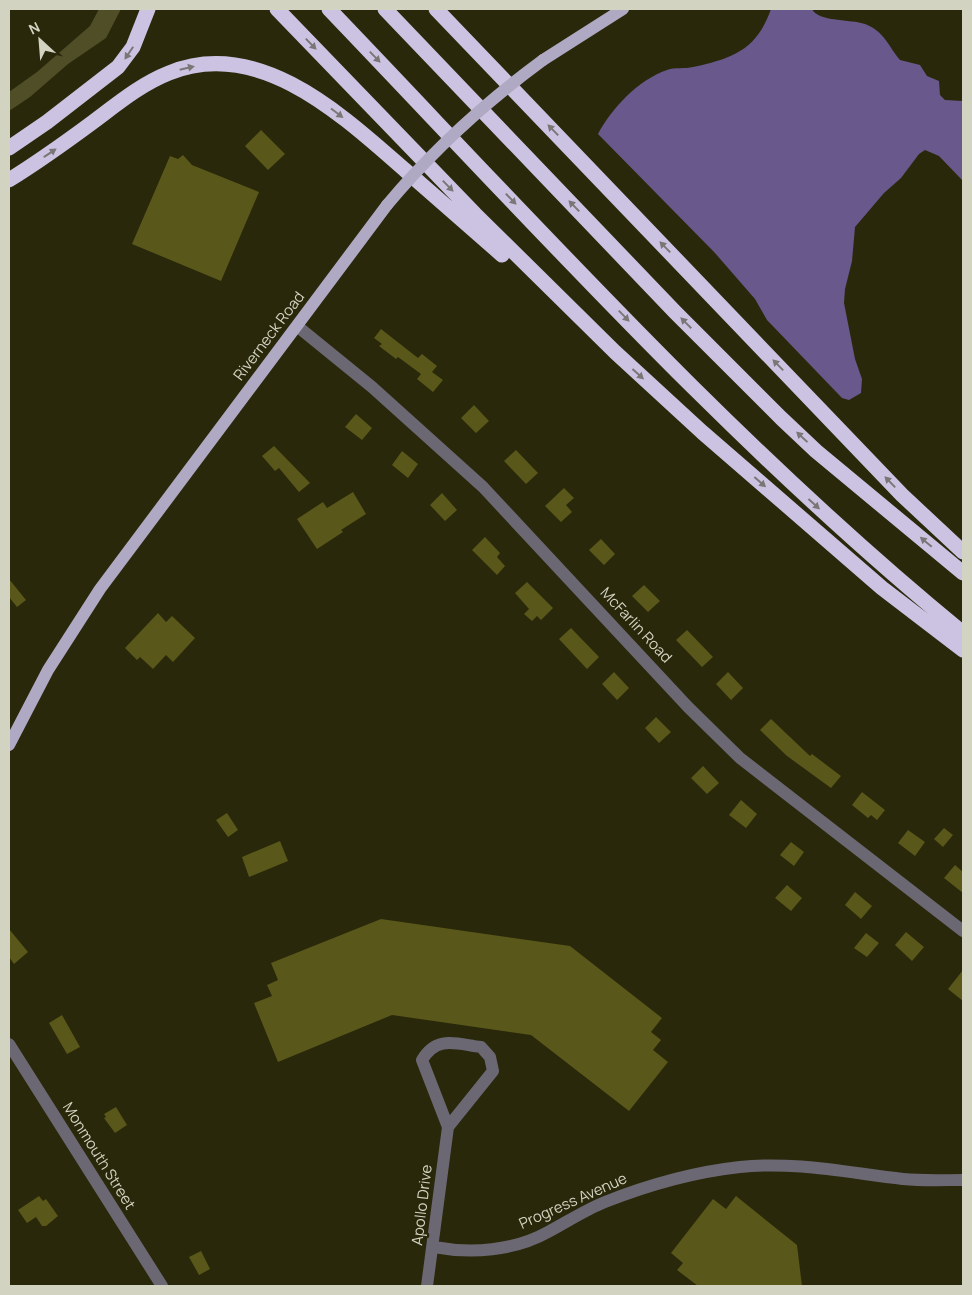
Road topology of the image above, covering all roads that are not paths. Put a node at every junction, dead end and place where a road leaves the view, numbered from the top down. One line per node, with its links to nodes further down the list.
1 (148, 9): 7 (highway, one-way to 7)
2 (277, 9): 10 (highway, one-way to 10)
3 (329, 9): 13 (highway, one-way to 13)
4 (385, 9): 12 (highway, one-way to 4)
5 (436, 9): 11 (highway, one-way to 5)
6 (623, 9): 9 (main road, Riverneck Road, bridge)
7 (9, 148)
8 (9, 180): 10 (highway, one-way to 10)
9 (297, 326): 15 (main road, Riverneck Road); 16 (street, McFarlin Road)
10 (614, 352): 14 (highway, one-way to 14)
11 (963, 552)
12 (963, 573)
13 (963, 633)
14 (963, 650)
15 (9, 745)
16 (963, 931)
17 (9, 1044): 21 (street, Monmouth Street)
18 (448, 1127): 18 (street, Apollo Drive); 20 (street, Apollo Drive)
19 (963, 1180): 20 (street, Progress Avenue)
20 (434, 1247): 22 (street, Apollo Drive)
21 (162, 1286)
22 (427, 1286)

